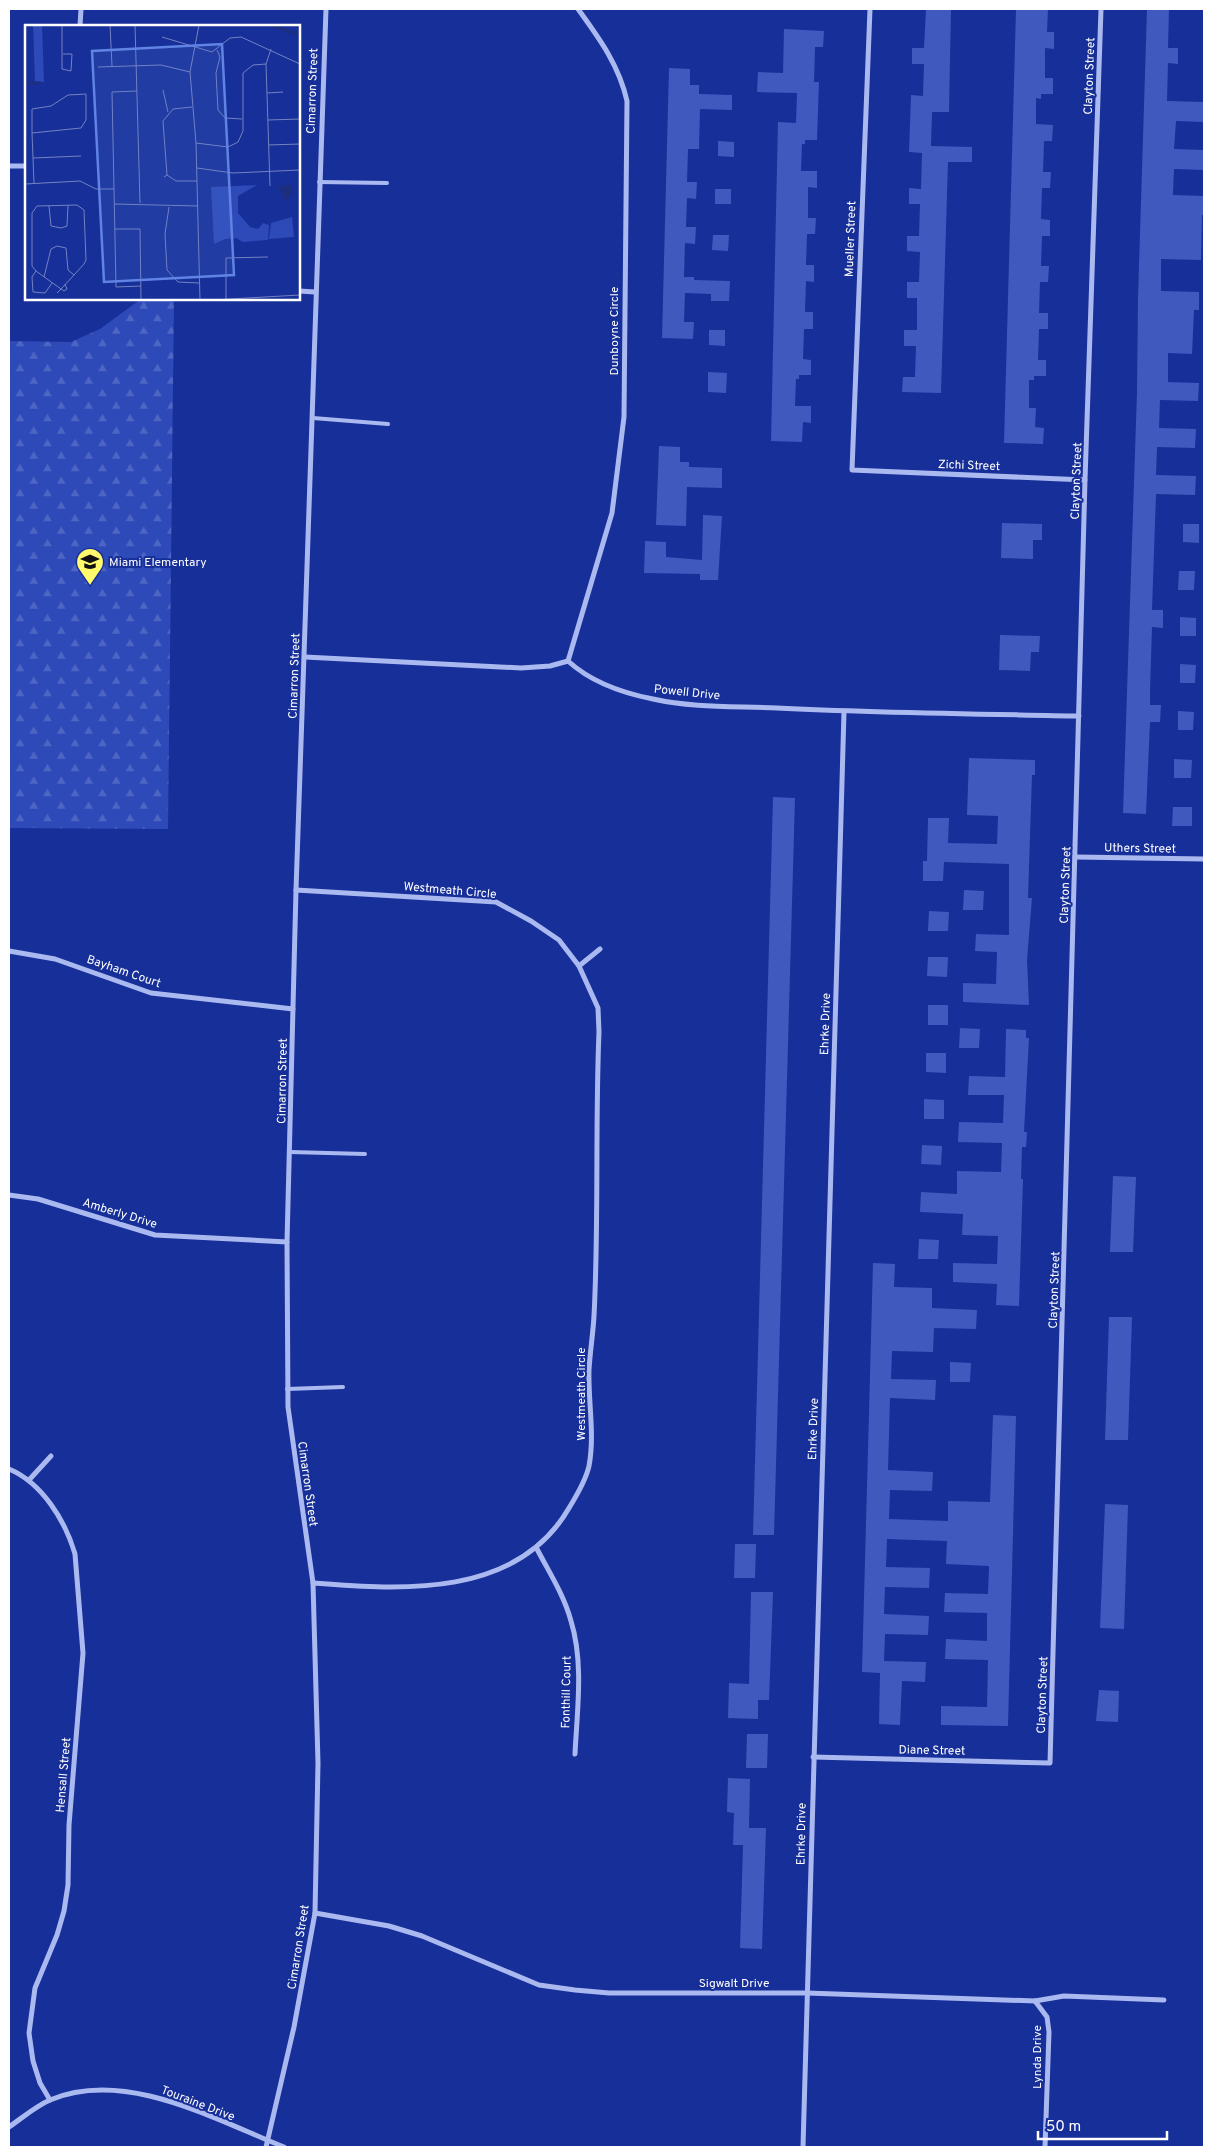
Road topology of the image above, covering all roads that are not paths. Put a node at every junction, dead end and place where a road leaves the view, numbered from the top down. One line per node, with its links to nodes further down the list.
1 (81, 9): 6 (street)
2 (326, 9): 9 (street, Cimarron Street)
3 (578, 9): 18 (street, Dunboyne Circle)
4 (870, 9): 15 (street, Mueller Street)
5 (1101, 9): 16 (street, Clayton Street)
6 (80, 25)
7 (9, 166): 8 (street)
8 (25, 166)
9 (319, 182): 10 (lane); 12 (street, Cimarron Street)
10 (387, 183)
11 (300, 291): 12 (street)
12 (316, 292): 13 (street, Cimarron Street)
13 (313, 418): 14 (lane); 17 (street, Cimarron Street)
14 (388, 424)
15 (852, 470): 16 (street, Zichi Street)
16 (1085, 480): 20 (street, Clayton Street)
17 (304, 657): 18 (street); 23 (street, Cimarron Street)
18 (568, 661): 19 (street, Powell Drive)
19 (844, 712): 20 (street, Powell Drive); 40 (street, Ehrke Drive)
20 (1079, 716): 21 (street, Clayton Street)
21 (1076, 857): 22 (street, Uthers Street); 41 (street, Clayton Street)
22 (1204, 859)
23 (296, 890): 26 (street, Westmeath Circle); 27 (street, Cimarron Street)
24 (600, 949): 26 (street)
25 (9, 951): 27 (street, Bayham Court)
26 (579, 966): 37 (street, Westmeath Circle)
27 (293, 1008): 28 (street, Cimarron Street)
28 (290, 1152): 29 (lane); 31 (street, Cimarron Street)
29 (365, 1154)
30 (9, 1195): 31 (street, Amberly Drive)
31 (287, 1242): 33 (street, Cimarron Street)
32 (343, 1387): 33 (lane)
33 (287, 1389): 38 (street, Cimarron Street)
34 (51, 1456): 36 (street)
35 (9, 1468): 36 (street, Hensall Street)
36 (29, 1480): 46 (street, Hensall Street)
37 (537, 1549): 38 (street, Westmeath Circle); 39 (street, Fonthill Court)
38 (312, 1583): 42 (street, Cimarron Street)
39 (575, 1754)
40 (813, 1757): 41 (street, Diane Street); 43 (street, Ehrke Drive)
41 (1050, 1763)
42 (315, 1913): 43 (street, Sigwalt Drive); 48 (street, Cimarron Street)
43 (807, 1993): 45 (street, Sigwalt Drive); 51 (street, Ehrke Drive)
44 (1164, 2000): 45 (street, Sigwalt Drive)
45 (1035, 2001): 52 (street, Lynda Drive)
46 (50, 2100): 47 (street, Touraine Drive); 48 (street, Touraine Drive)
47 (9, 2127)
48 (268, 2141): 49 (street, Cimarron Street); 50 (street, Touraine Drive)
49 (266, 2147)
50 (284, 2147)
51 (802, 2147)
52 (1044, 2147)

